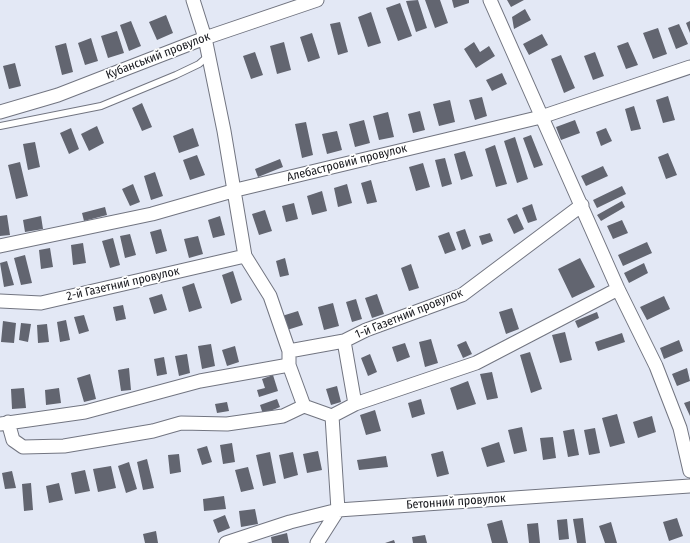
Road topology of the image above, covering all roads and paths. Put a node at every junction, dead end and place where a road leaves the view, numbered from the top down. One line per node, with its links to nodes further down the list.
1 (192, 0): 4 (street)
2 (317, 0): 4 (street, Кубанський провулок)
3 (490, 0): 8 (street)
4 (205, 38): 5 (street); 7 (street, Кубанський провулок)
5 (208, 56): 9 (lane); 10 (street)
6 (690, 67): 8 (street, Алебастровий провулок)
7 (0, 112)
8 (541, 116): 10 (street, Алебастровий провулок); 11 (street)
9 (0, 126)
10 (236, 190): 12 (street, Алебастровий провулок); 13 (street)
11 (582, 205): 14 (street); 16 (street, 1-й Газетний провулок)
12 (0, 246)
13 (245, 256): 15 (street, 2-й Газетний провулок); 17 (street)
14 (618, 289): 19 (street); 23 (street)
15 (0, 301)
16 (344, 341): 17 (street); 19 (street, 1-й Газетний провулок)
17 (289, 351): 18 (street)
18 (289, 365): 20 (street); 22 (street)
19 (355, 404): 21 (street)
20 (304, 406): 21 (street); 22 (street)
21 (332, 416): 25 (street)
22 (4, 423)
23 (690, 471)
24 (690, 486): 25 (street, Бетонний провулок)
25 (338, 510): 26 (street, Бетонний провулок); 27 (street)
26 (226, 543)
27 (317, 543)

